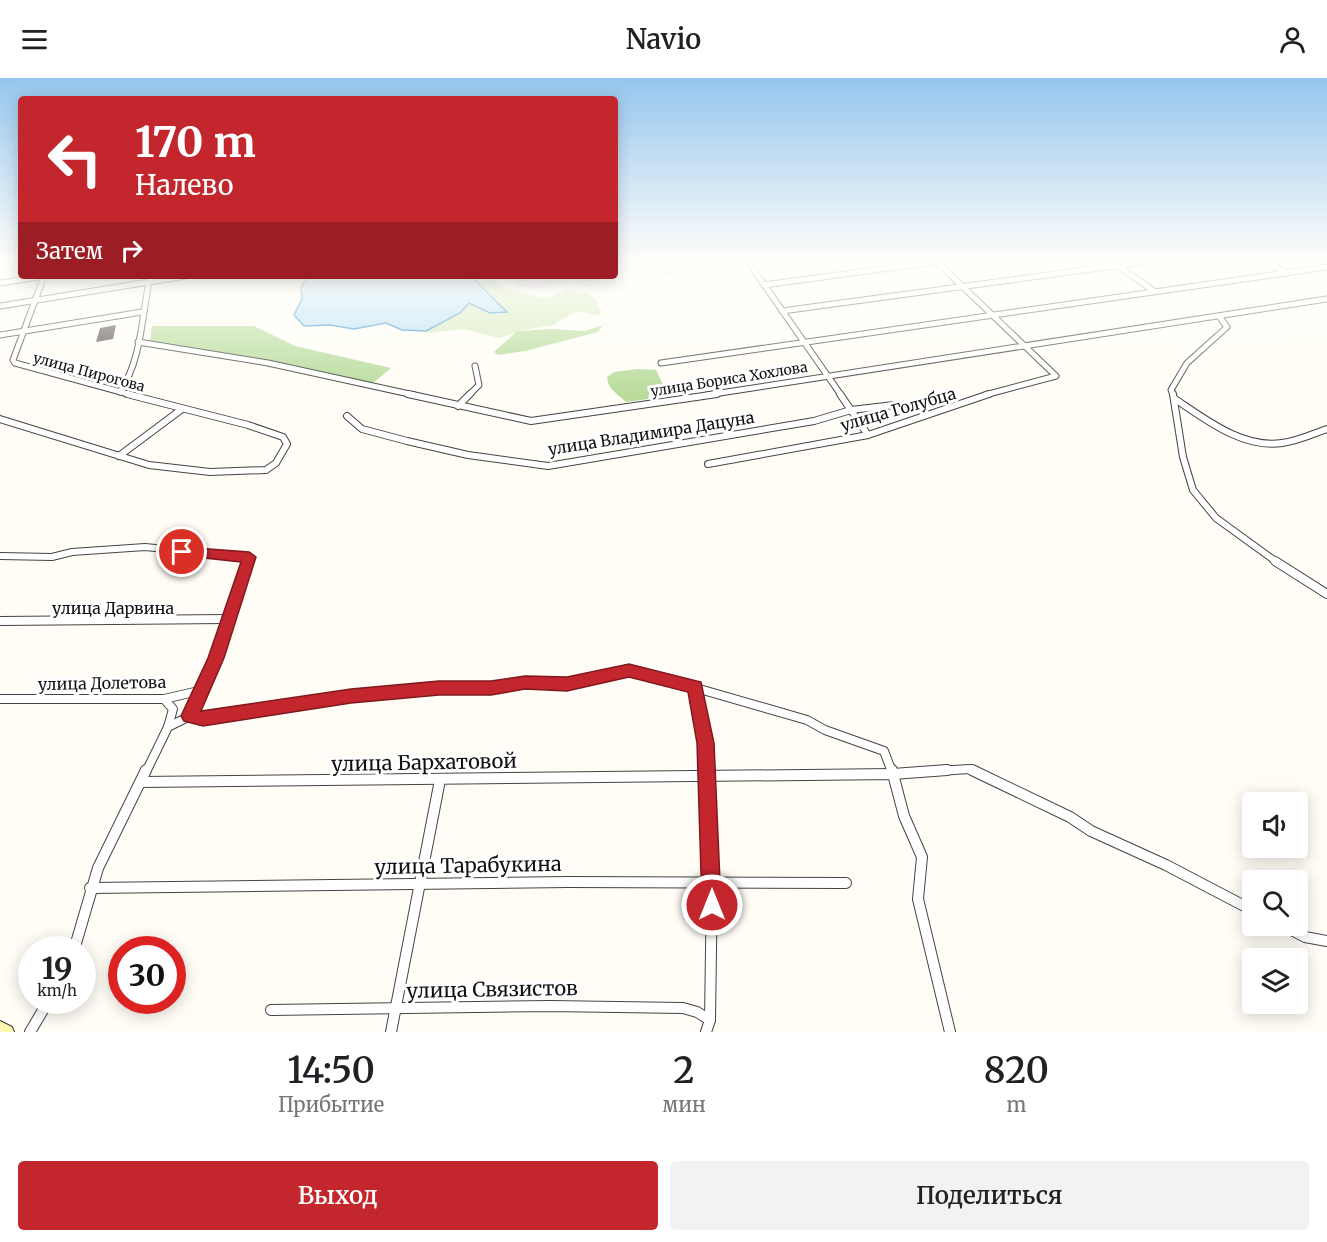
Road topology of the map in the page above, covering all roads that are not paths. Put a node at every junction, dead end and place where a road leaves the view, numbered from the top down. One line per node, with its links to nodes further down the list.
1 (34, 305): 12 (street, улица Пирогова)
2 (144, 305): 9 (street)
3 (778, 305): 8 (street)
4 (833, 305): 8 (street)
5 (982, 305): 10 (street)
6 (1059, 305): 10 (street)
7 (1292, 305): 11 (street, улица Бориса Хохлова)
8 (782, 311): 15 (street)
9 (142, 312): 12 (street); 14 (street)
10 (992, 314): 15 (street); 16 (street)
11 (1219, 316): 16 (street, улица Бориса Хохлова); 21 (street)
12 (24, 331): 13 (street); 20 (street, улица Пирогова)
13 (0, 335)
14 (138, 342): 20 (street); 23 (street, улица Бориса Хохлова)
15 (804, 342): 17 (street); 19 (street)
16 (1025, 345): 19 (street, улица Бориса Хохлова); 29 (street, улица Голубца)
17 (661, 363)
18 (475, 366): 23 (street)
19 (826, 376): 23 (street, улица Бориса Хохлова); 25 (street)
20 (120, 392): 24 (street, улица Пирогова)
21 (1175, 399): 28 (street); 33 (street)
22 (894, 405): 25 (street, улица Владимира Дацуна)
23 (458, 406)
24 (182, 409): 30 (street); 30 (street, улица Пирогова)
25 (851, 410): 26 (street, улица Владимира Дацуна); 29 (street)
26 (347, 417)
27 (0, 419): 30 (street)
28 (1327, 429)
29 (868, 435): 31 (street, улица Голубца)
30 (119, 456)
31 (708, 464)
32 (0, 556): 34 (street)
33 (1327, 594)
34 (227, 619): 35 (street, улица Дарвина); 37 (street)
35 (0, 621)
36 (695, 687): 40 (street); 42 (street); 43 (street)
37 (203, 690): 39 (street, улица Долетова); 40 (street)
38 (0, 699): 39 (street, улица Долетова)
39 (164, 699): 41 (street)
40 (190, 716): 41 (street)
41 (168, 727): 45 (street)
42 (893, 774): 43 (street, улица Бархатовой); 50 (street, улица Бархатовой); 63 (street)
43 (707, 777): 44 (street, улица Бархатовой); 46 (street)
44 (440, 780): 45 (street, улица Бархатовой); 48 (street)
45 (141, 782): 49 (street)
46 (712, 882): 47 (street, улица Тарабукина); 48 (street, улица Тарабукина); 57 (street)
47 (846, 883)
48 (418, 884): 49 (street, улица Тарабукина); 54 (street)
49 (90, 888): 51 (street)
50 (1242, 905)
51 (79, 936)
52 (1303, 936): 53 (street)
53 (1327, 941)
54 (396, 1008): 55 (street, улица Связистов); 57 (street, улица Связистов); 61 (street)
55 (271, 1010)
56 (42, 1014): 60 (street)
57 (710, 1020): 62 (street)
58 (0, 1028): 59 (main road)
59 (7, 1032)
60 (30, 1032)
61 (391, 1032)
62 (706, 1032)
63 (950, 1032)

